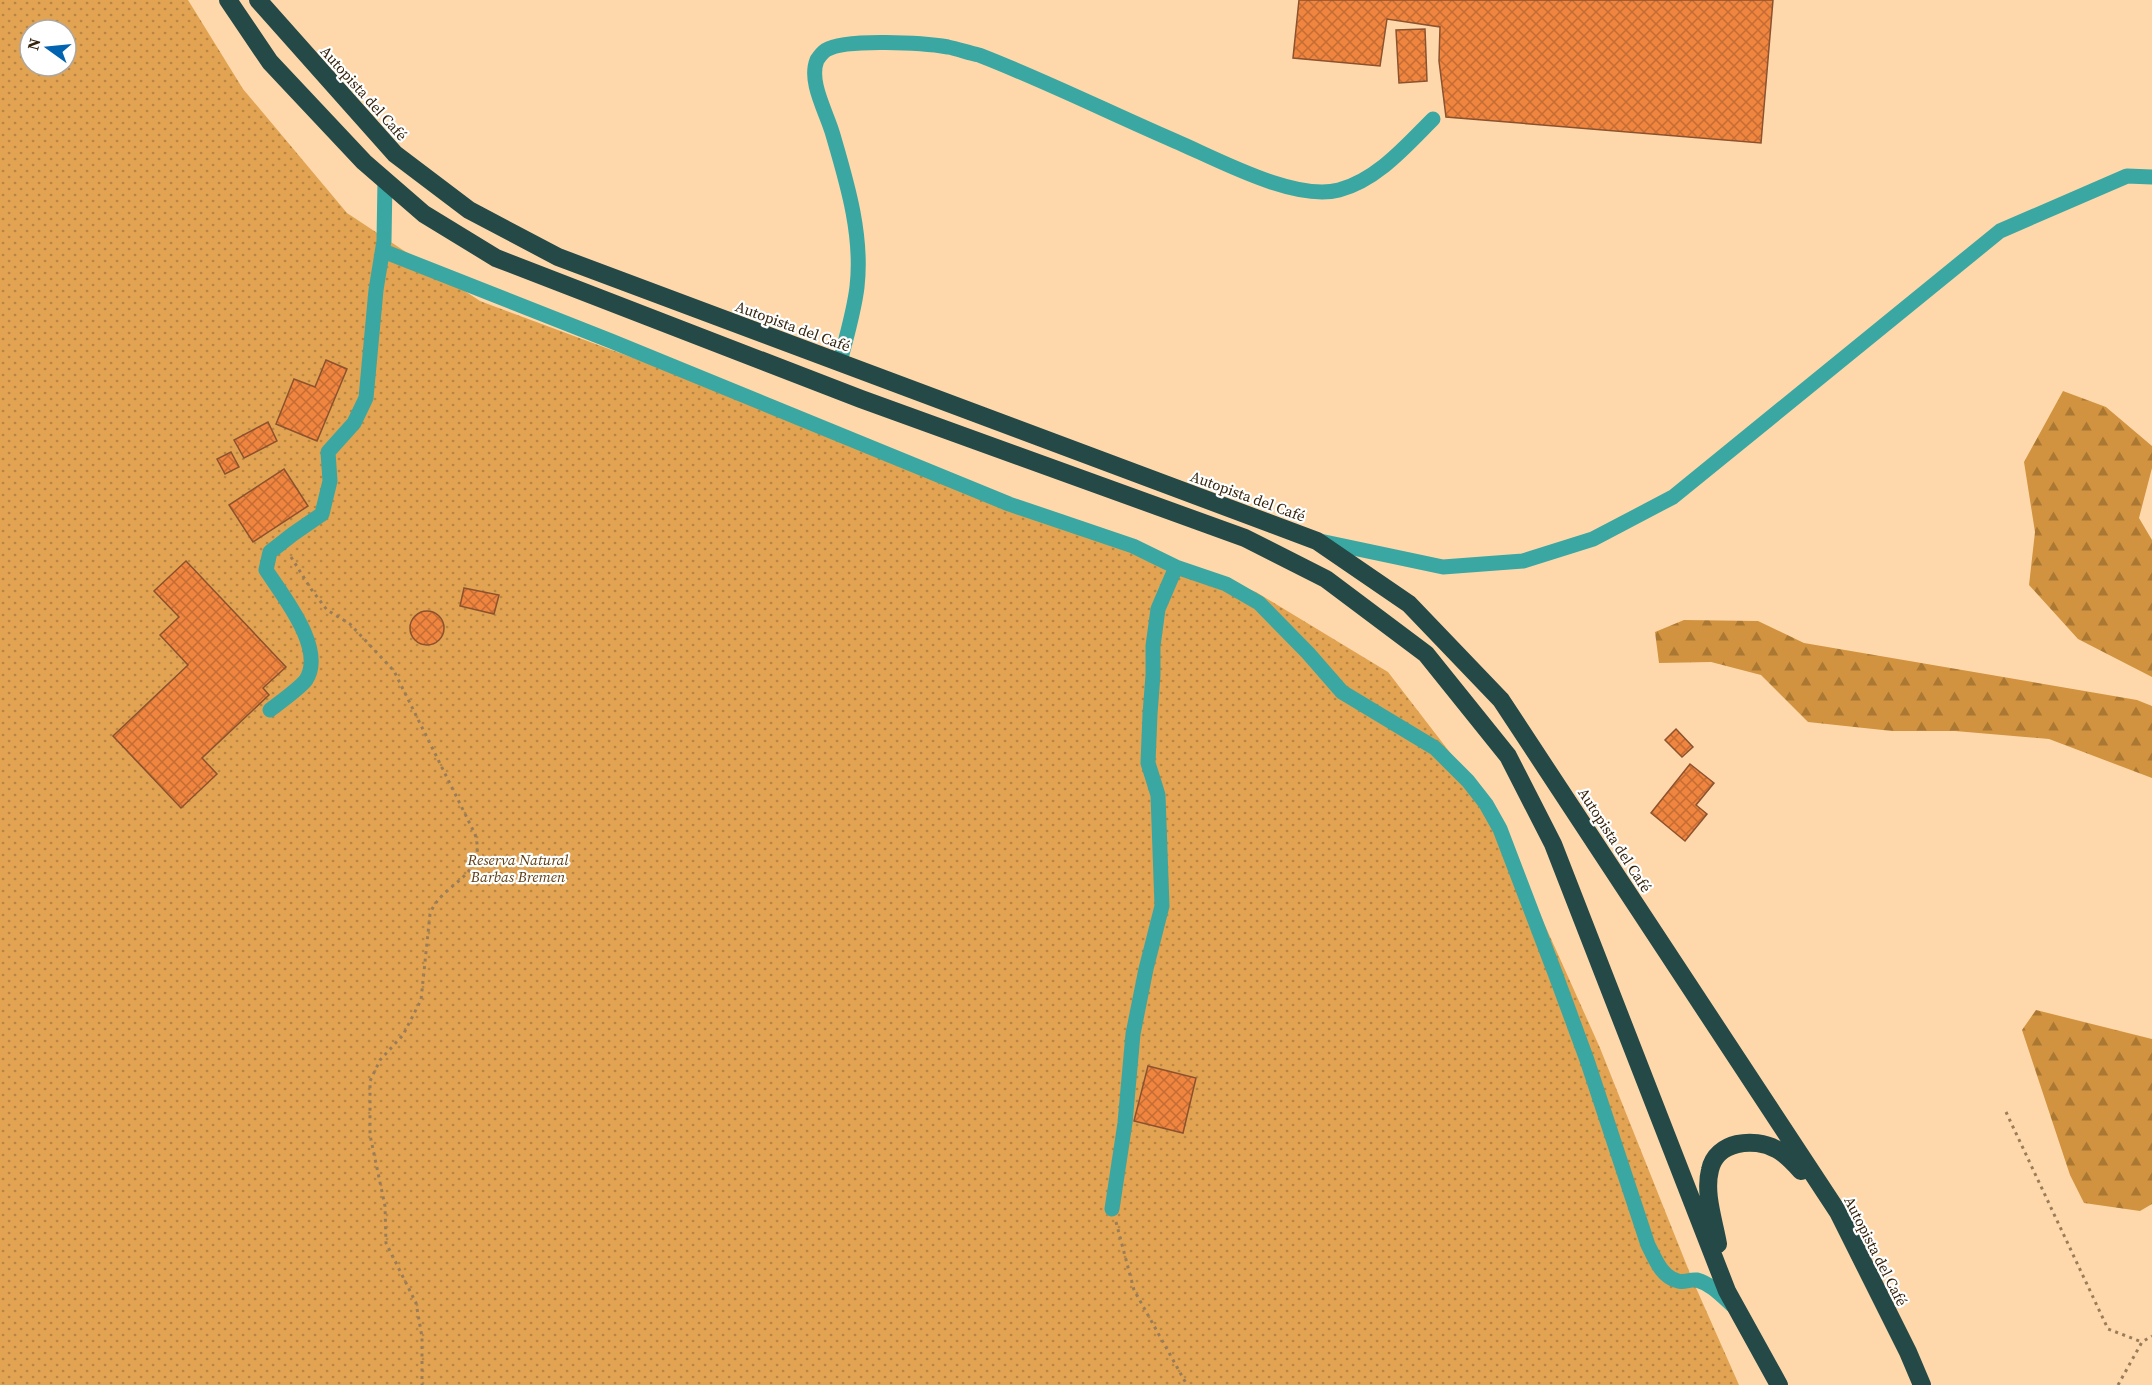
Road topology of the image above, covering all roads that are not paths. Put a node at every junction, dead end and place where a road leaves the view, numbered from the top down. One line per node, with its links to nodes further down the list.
1 (228, 0): 5 (highway)
2 (258, 0): 7 (highway, Autopista del Café)
3 (1433, 119): 7 (street)
4 (2152, 177): 8 (street)
5 (386, 180): 6 (street); 13 (highway)
6 (383, 251): 9 (street); 10 (street)
7 (840, 362): 8 (highway, Autopista del Café)
8 (1317, 541): 12 (highway, Autopista del Café)
9 (1176, 567): 11 (street); 14 (street)
10 (270, 711)
11 (1112, 1209)
12 (1838, 1212): 13 (highway); 15 (highway, Autopista del Café)
13 (1727, 1291): 14 (highway)
14 (1738, 1311): 16 (highway)
15 (1908, 1352): 17 (highway); 18 (highway, Autopista del Café)
16 (1779, 1385)
17 (1915, 1385)
18 (1922, 1385)

